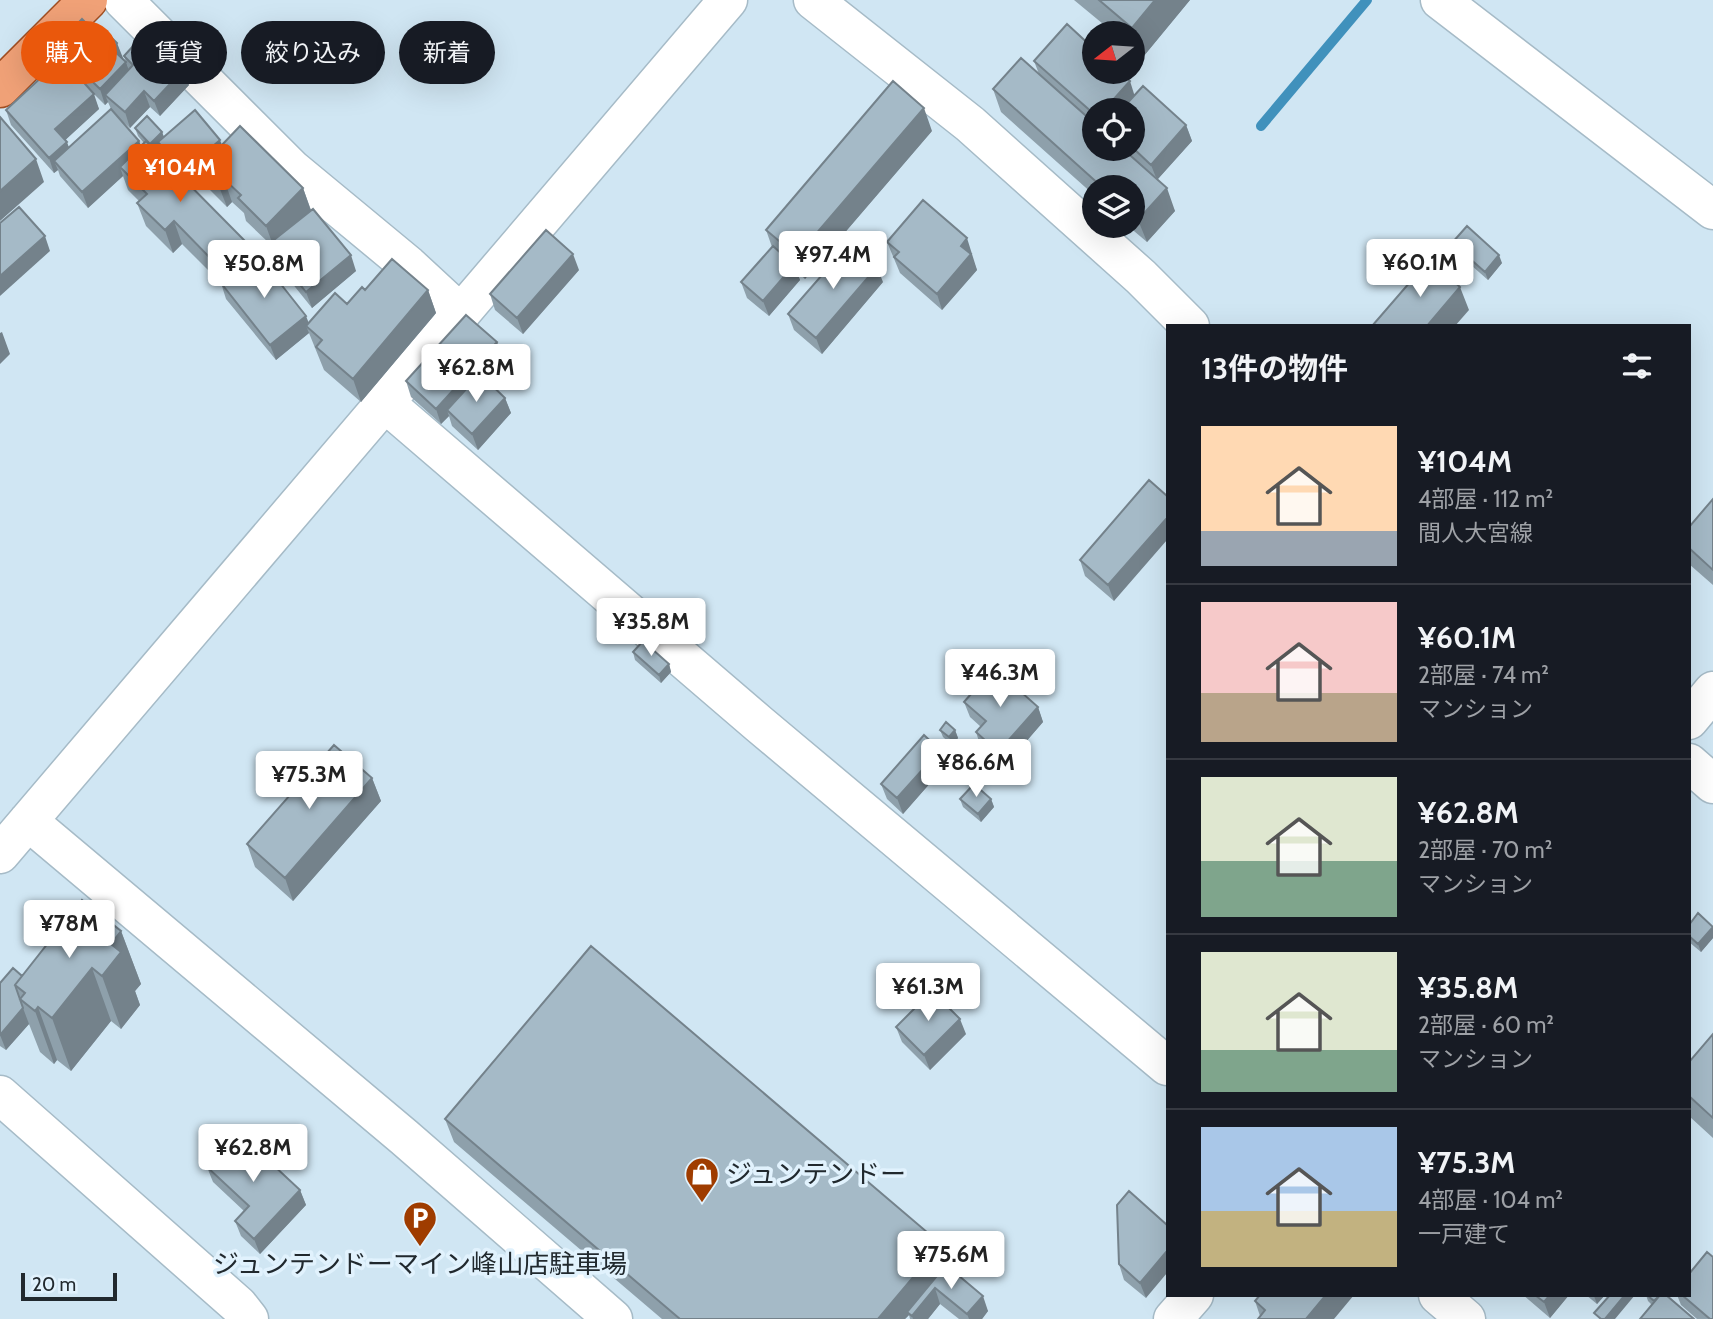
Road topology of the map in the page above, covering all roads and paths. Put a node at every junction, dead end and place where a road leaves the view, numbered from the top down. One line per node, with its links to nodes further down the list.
1 (88, 0): 6 (main road)
2 (122, 0): 8 (street)
3 (727, 0): 8 (street)
4 (813, 0): 9 (street)
5 (1440, 0): 7 (street)
6 (0, 88)
7 (1713, 210)
8 (461, 314): 10 (street)
9 (1188, 324)
10 (385, 403): 15 (street); 17 (street)
11 (1713, 691): 12 (street)
12 (1691, 718)
13 (1691, 765): 14 (street)
14 (1713, 784)
15 (28, 821): 16 (street); 22 (street)
16 (0, 854)
17 (1166, 1065)
18 (0, 1095): 21 (street)
19 (1192, 1297): 23 (street)
20 (1440, 1297): 24 (street)
21 (249, 1319)
22 (613, 1319)
23 (1173, 1319)
24 (1466, 1319)

